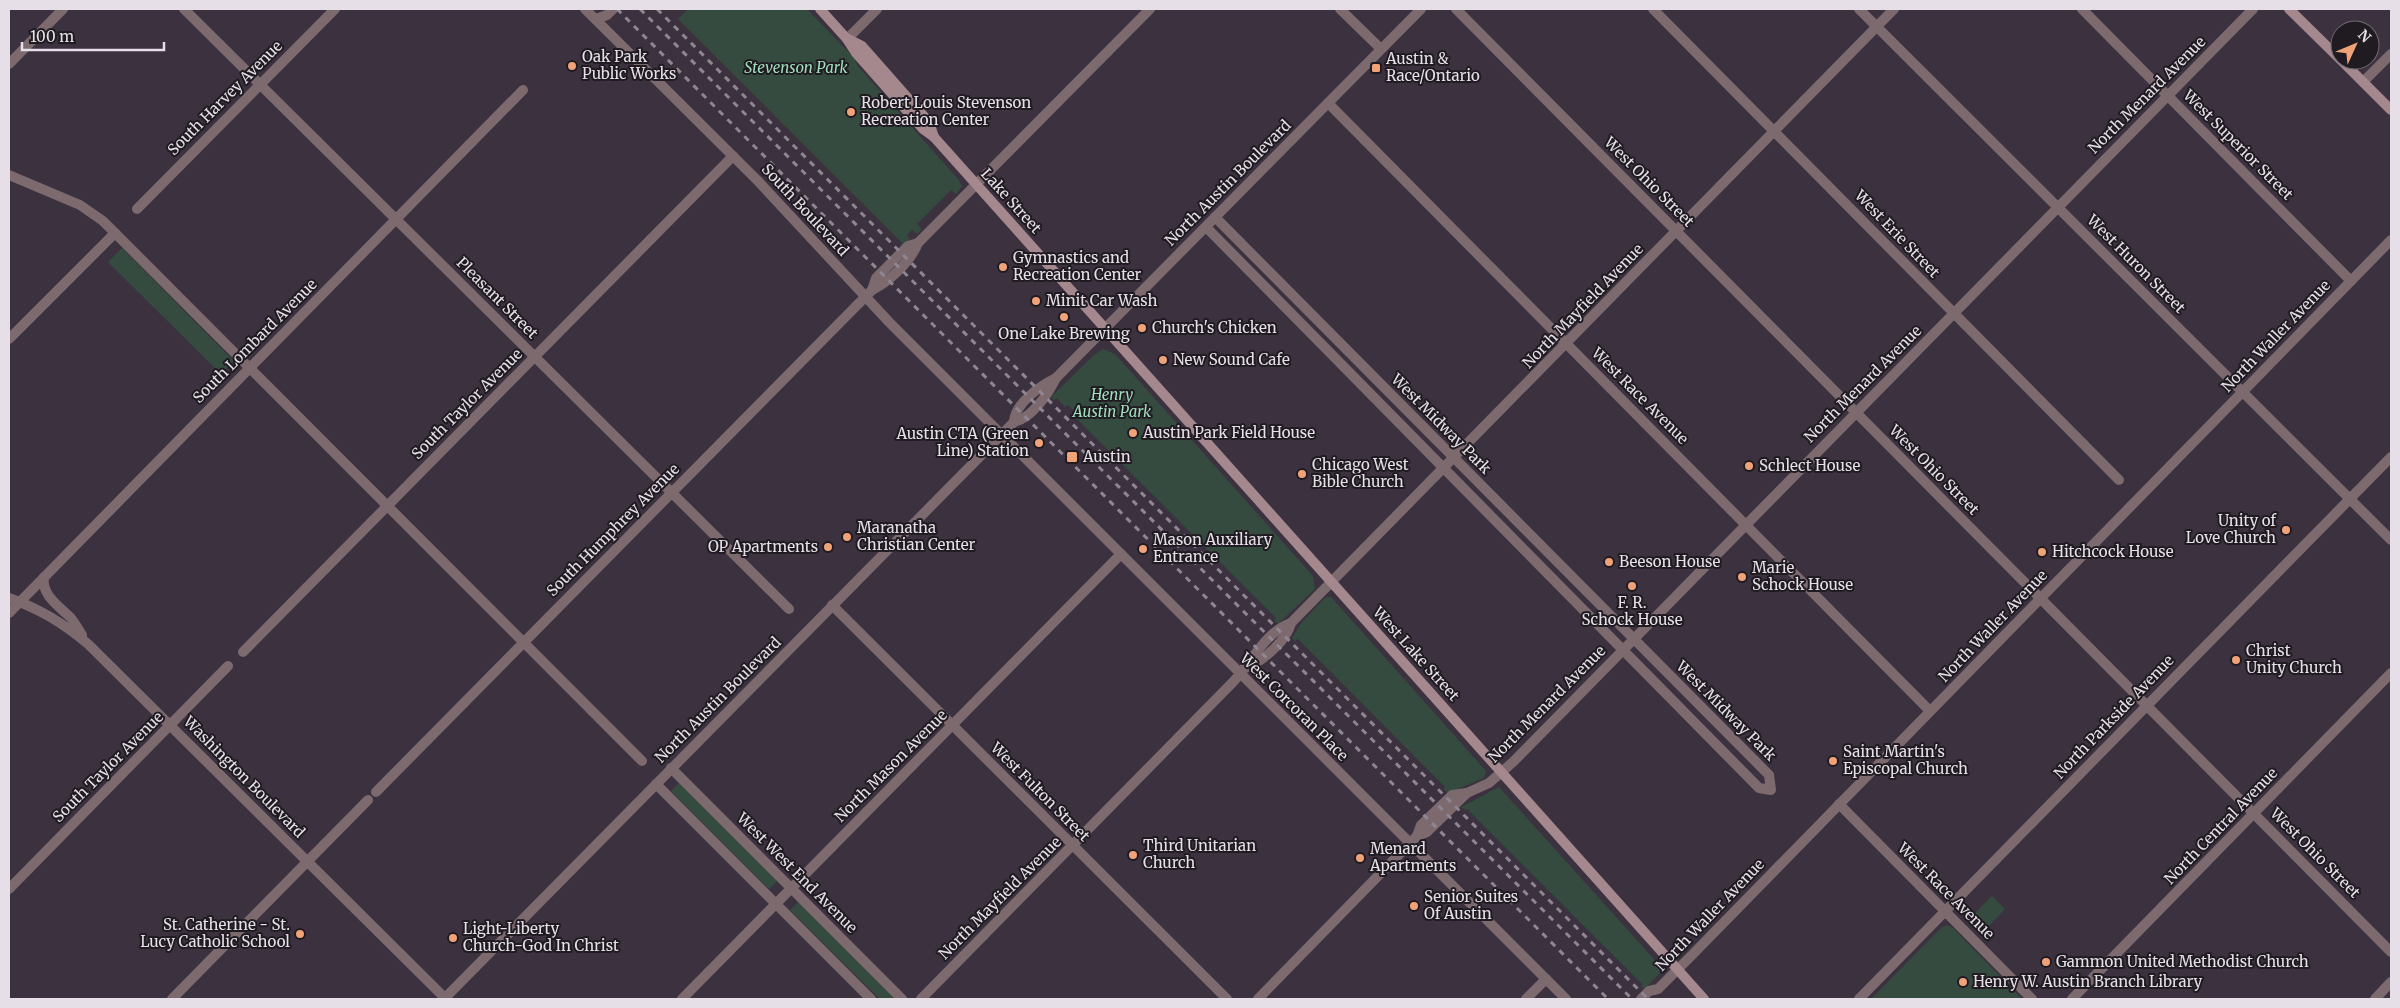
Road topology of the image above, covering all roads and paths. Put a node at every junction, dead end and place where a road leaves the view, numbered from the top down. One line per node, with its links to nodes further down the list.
1 (63, 9): 25 (street)
2 (184, 9): 28 (street, Pleasant Street)
3 (335, 9): 28 (street, South Harvey Avenue)
4 (585, 9): 19 (street, South Boulevard)
5 (600, 9): 19 (street)
6 (613, 9): 19 (street)
7 (820, 9): 21 (main road, Lake Street)
8 (877, 9): 21 (street)
9 (1150, 9): 36 (street, South Humphrey Avenue)
10 (1340, 9): 22 (street)
11 (1421, 9): 22 (street, North Austin Boulevard)
12 (1456, 9): 42 (street, West Ohio Street)
13 (1653, 9): 33 (street, West Erie Street)
14 (1859, 9): 20 (street, West Huron Street)
15 (1894, 9): 20 (street, North Mayfield Avenue)
16 (2082, 9): 30 (street, West Superior Street)
17 (2253, 9): 30 (street, North Menard Avenue)
18 (2289, 9): 23 (main road)
19 (596, 19): 34 (street, South Boulevard)
20 (1877, 26): 33 (street, North Mayfield Avenue); 37 (street, West Huron Street)
21 (847, 39): 36 (main road, Lake Street)
22 (1380, 50): 31 (street, North Austin Boulevard)
23 (2330, 50)
24 (2391, 54): 27 (street)
25 (9, 64)
26 (2350, 70): 27 (main road)
27 (2363, 82): 32 (main road)
28 (260, 85): 38 (street, South Harvey Avenue); 40 (street, Pleasant Street)
29 (523, 90): 40 (street, South Lombard Avenue)
30 (2168, 96): 37 (street, North Menard Avenue); 45 (street, West Superior Street)
31 (1328, 103): 39 (street, North Austin Boulevard); 50 (street, West Race Avenue)
32 (2391, 110)
33 (1775, 131): 42 (street, North Mayfield Avenue); 47 (street, West Erie Street)
34 (733, 156): 46 (street, South Boulevard); 51 (street, South Taylor Avenue)
35 (9, 175): 43 (street)
36 (976, 184): 46 (street, South Humphrey Avenue); 48 (main road, Lake Street)
37 (2058, 207): 47 (street, North Menard Avenue); 53 (street, West Huron Street)
38 (136, 209)
39 (1215, 217): 41 (street, North Austin Boulevard); 57 (street, West Midway Park)
40 (396, 219): 51 (street, Pleasant Street); 52 (street, South Lombard Avenue)
41 (1206, 227): 48 (street, North Austin Boulevard); 58 (street, West Midway Park)
42 (1677, 231): 50 (street, North Mayfield Avenue); 54 (street, West Ohio Street)
43 (115, 232): 49 (street); 52 (street)
44 (2391, 240): 45 (street, North Waller Avenue)
45 (2351, 281): 53 (street, North Waller Avenue)
46 (869, 293): 55 (street, South Boulevard); 60 (street, South Humphrey Avenue)
47 (1953, 314): 54 (street, North Menard Avenue); 59 (street, West Erie Street)
48 (1105, 328): 55 (street, North Austin Boulevard); 67 (main road, West Lake Street)
49 (9, 339)
50 (1567, 344): 57 (street, North Mayfield Avenue); 63 (street, West Race Avenue)
51 (534, 357): 60 (street, Pleasant Street); 62 (street, South Taylor Avenue)
52 (250, 368): 62 (street); 66 (street, South Lombard Avenue)
53 (2243, 392): 61 (street, West Huron Street); 69 (street, North Waller Avenue)
54 (1856, 412): 63 (street, North Menard Avenue); 69 (street, West Ohio Street)
55 (1001, 435): 65 (street, West Corcoran Place); 71 (street, North Austin Boulevard)
56 (2391, 457): 61 (street, North Parkside Avenue)
57 (1454, 458): 58 (street, North Mayfield Avenue); 74 (street, West Midway Park)
58 (1444, 468): 67 (street, North Mayfield Avenue); 77 (street, West Midway Park)
59 (2119, 480)
60 (672, 493): 72 (street, Pleasant Street); 75 (street, South Humphrey Avenue)
61 (2350, 499): 64 (street, West Huron Street); 82 (street, North Parkside Avenue)
62 (387, 506): 75 (street); 78 (street, South Taylor Avenue)
63 (1746, 524): 74 (street, North Menard Avenue); 83 (street, West Race Avenue)
64 (2391, 540)
65 (1121, 554): 81 (street, West Corcoran Place); 85 (street, North Mason Avenue)
66 (44, 577): 70 (street, South Lombard Avenue); 76 (street)
67 (1332, 581): 81 (street, North Mayfield Avenue); 90 (main road, West Lake Street)
68 (9, 598): 70 (street, Washington Boulevard)
69 (2041, 598): 82 (street, West Ohio Street); 83 (street, North Waller Avenue)
70 (19, 602): 73 (street, South Lombard Avenue); 76 (street, Washington Boulevard)
71 (832, 606): 85 (street, West Fulton Street); 89 (street, North Austin Boulevard)
72 (789, 609)
73 (9, 613)
74 (1633, 639): 77 (street, North Menard Avenue); 86 (street, West Midway Park)
75 (524, 643): 88 (street); 96 (street, South Humphrey Avenue)
76 (88, 644): 84 (street, Washington Boulevard)
77 (1622, 650): 87 (street, West Midway Park); 90 (street, North Menard Avenue)
78 (243, 652)
79 (228, 666): 84 (street, South Taylor Avenue)
80 (2391, 673): 93 (street, North Central Avenue)
81 (1240, 675): 94 (street, West Corcoran Place); 95 (street, North Mayfield Avenue)
82 (2147, 706): 93 (street, West Ohio Street); 100 (street, North Parkside Avenue)
83 (1930, 711): 92 (street, North Waller Avenue)
84 (170, 725): 96 (street, Washington Boulevard); 98 (street, South Taylor Avenue)
85 (953, 725): 95 (street, West Fulton Street); 97 (street, North Mason Avenue)
86 (1725, 732): 87 (street); 87 (street, West Midway Park)
87 (1714, 742)
88 (642, 761)
89 (671, 768): 91 (street, North Austin Boulevard); 97 (street, West West End Avenue)
90 (1502, 772): 94 (street, North Menard Avenue); 102 (main road, West Lake Street)
91 (656, 784): 99 (street); 107 (street, North Austin Boulevard)
92 (1839, 804): 100 (street, West Race Avenue); 102 (street, North Waller Avenue)
93 (2254, 813): 101 (street, West Ohio Street); 120 (street, North Central Avenue)
94 (1414, 840): 103 (street, West Corcoran Place); 113 (street, North Menard Avenue)
95 (1073, 845): 111 (street, North Mayfield Avenue); 112 (street, West Fulton Street)
96 (308, 861): 106 (street, South Humphrey Avenue); 107 (street, Washington Boulevard)
97 (792, 888): 99 (street, North Mason Avenue); 110 (street, West West End Avenue)
98 (9, 889)
99 (776, 904): 108 (street, North Mason Avenue); 109 (street)
100 (1945, 911): 118 (street, North Parkside Avenue); 119 (street, West Race Avenue)
101 (2391, 952)
102 (1677, 970): 105 (street, North Waller Avenue); 117 (main road, West Lake Street)
103 (1546, 979): 114 (street); 115 (street, West Corcoran Place)
104 (2391, 982): 121 (street)
105 (1656, 994): 116 (street, North Waller Avenue)
106 (172, 999)
107 (445, 999)
108 (682, 999)
109 (871, 999)
110 (902, 999)
111 (921, 999)
112 (1227, 999)
113 (1258, 999)
114 (1526, 999)
115 (1566, 999)
116 (1641, 999)
117 (1704, 999)
118 (1859, 999)
119 (2032, 999)
120 (2072, 999)
121 (2375, 999)

